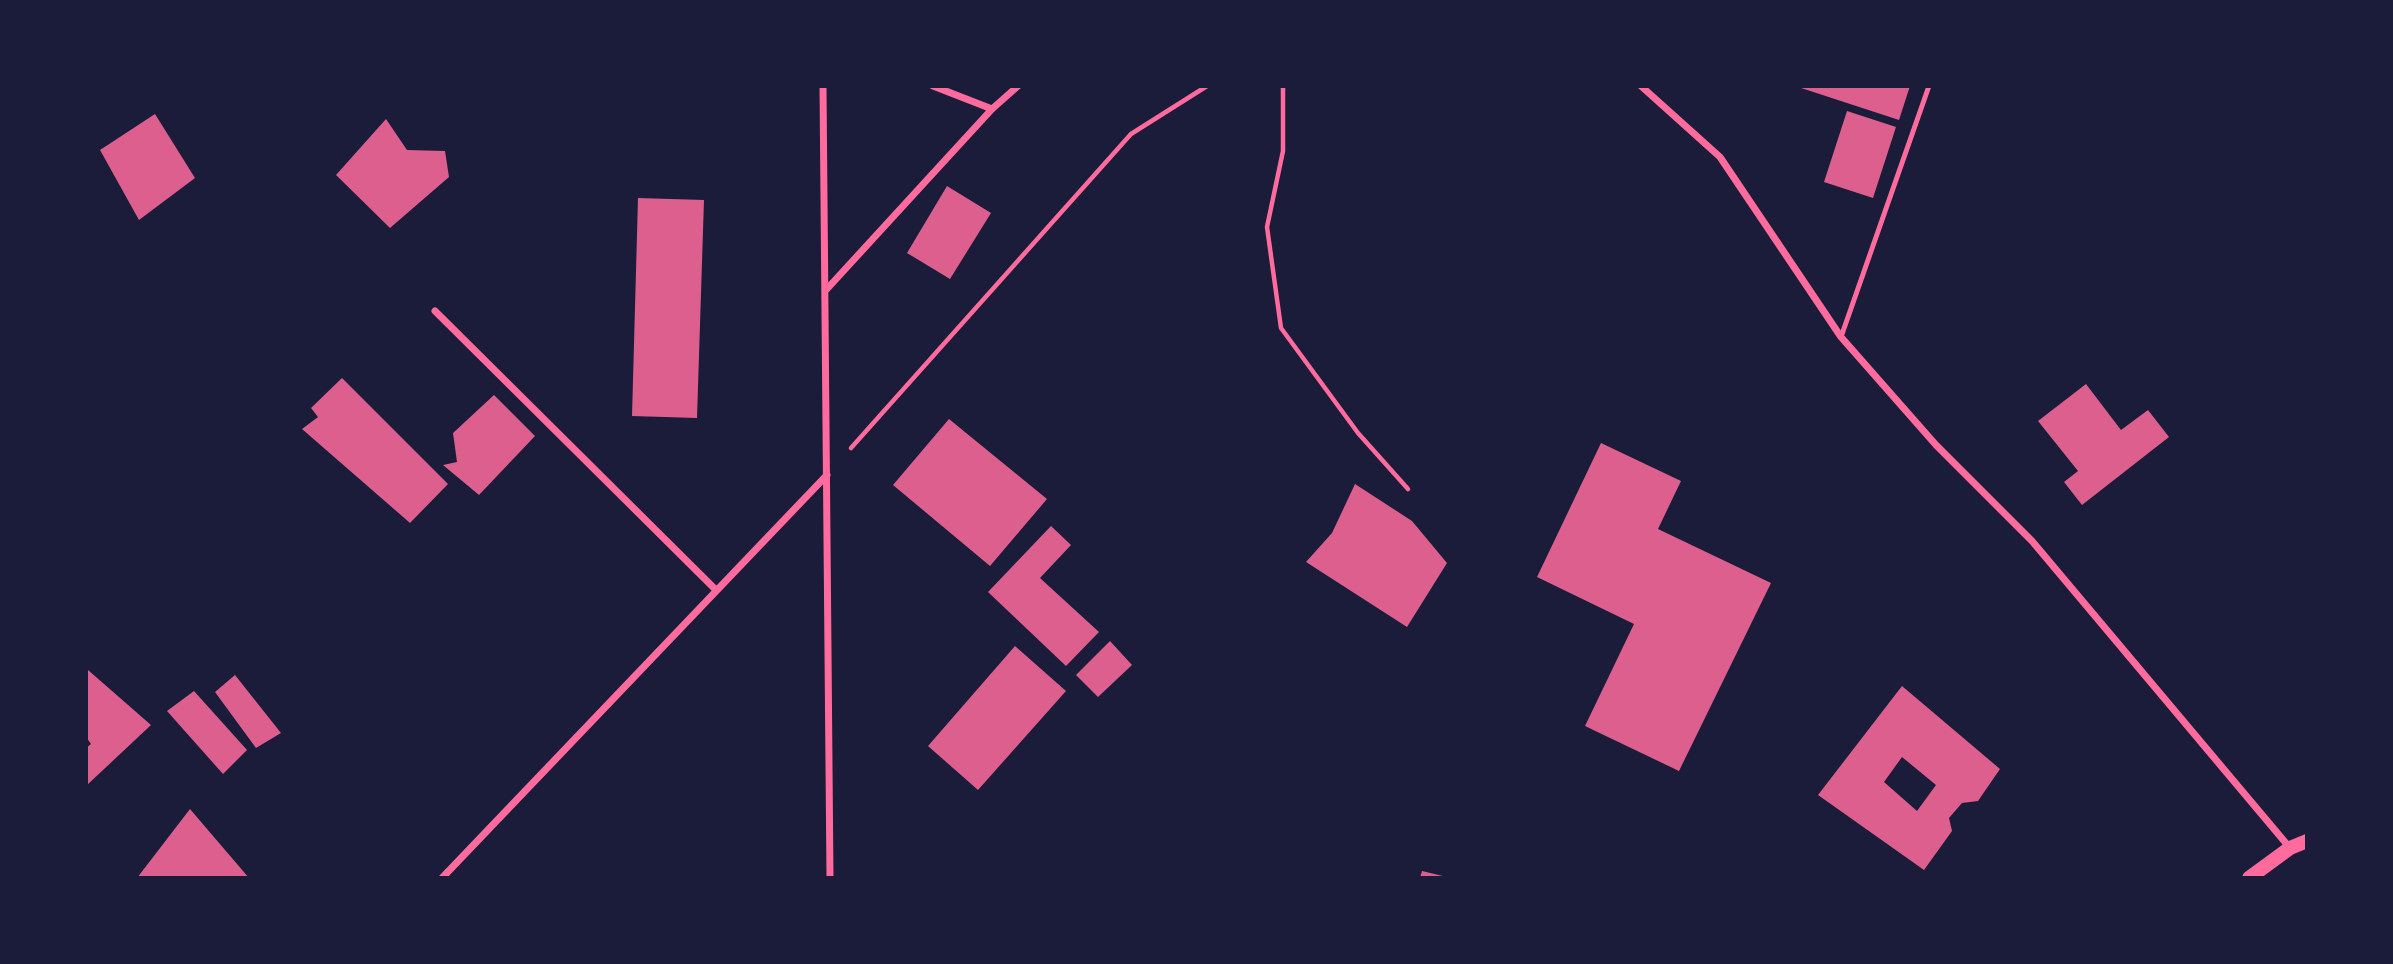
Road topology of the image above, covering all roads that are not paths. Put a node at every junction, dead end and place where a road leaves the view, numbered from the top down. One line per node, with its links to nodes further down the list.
1 (822, 86): 7 (street)
2 (933, 86): 6 (street)
3 (1018, 86): 6 (street)
4 (1641, 86): 9 (street)
5 (1929, 86): 9 (lane)
6 (992, 109): 7 (street)
7 (825, 291): 10 (street)
8 (435, 311): 11 (street)
9 (1841, 337): 13 (street)
10 (827, 475): 11 (street); 15 (street)
11 (716, 590): 14 (street)
12 (2307, 841): 13 (main road)
13 (2290, 848): 16 (main road)
14 (442, 878)
15 (830, 878)
16 (2249, 878)

